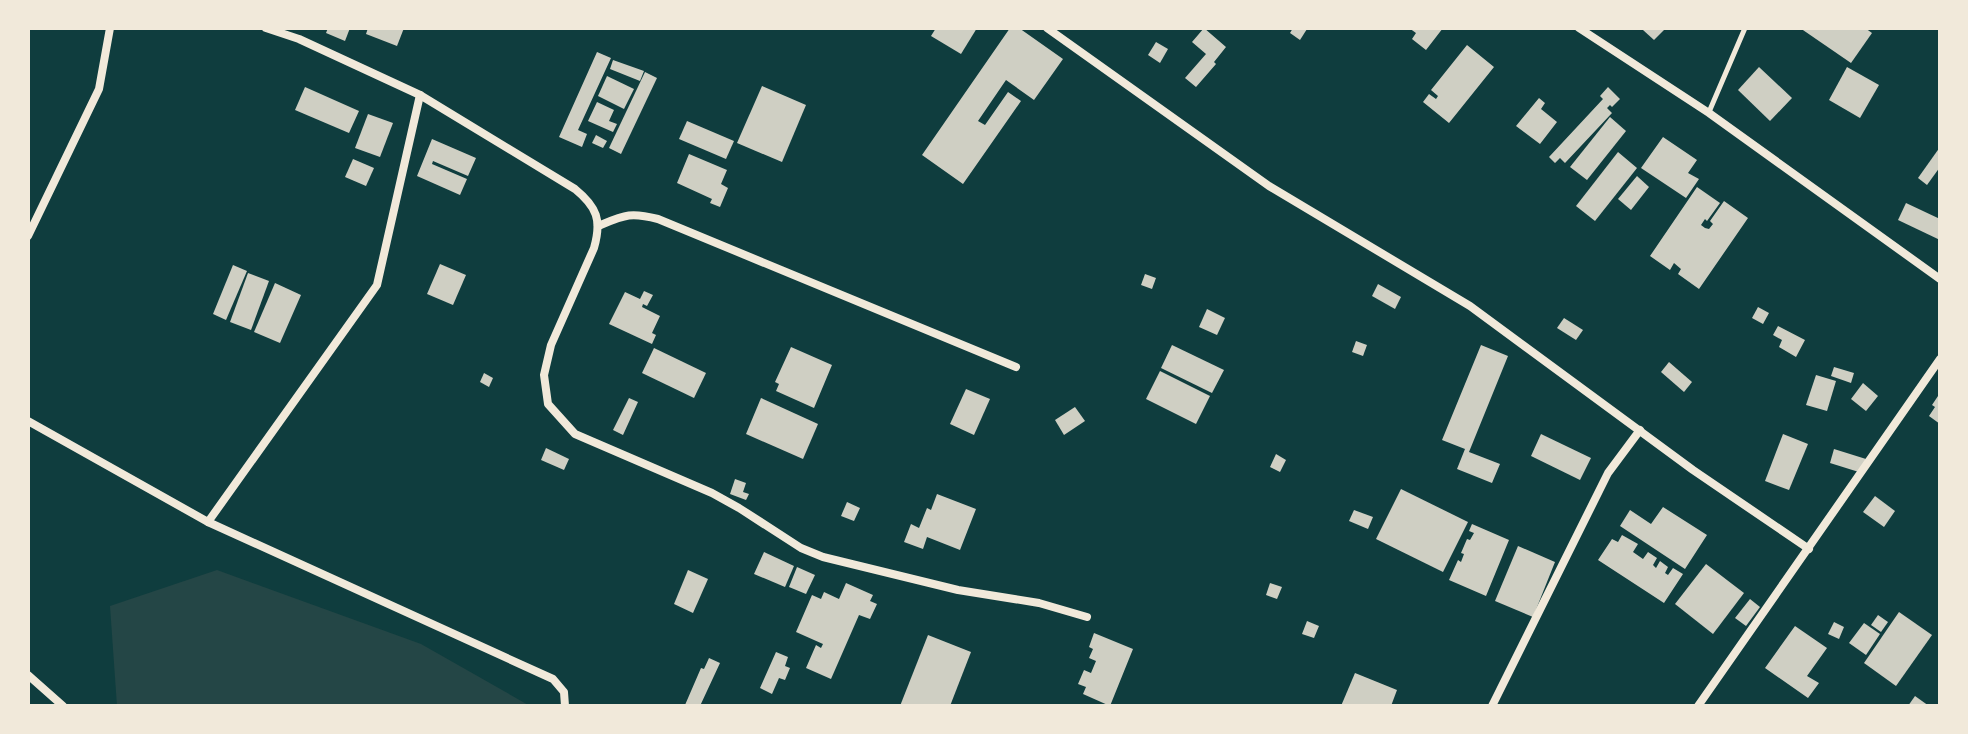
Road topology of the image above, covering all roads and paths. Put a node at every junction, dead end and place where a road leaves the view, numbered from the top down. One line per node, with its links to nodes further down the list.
1 (110, 28): 9 (street)
2 (266, 28): 6 (street)
3 (1047, 28): 14 (street)
4 (1579, 28): 7 (street)
5 (1745, 28): 7 (lane)
6 (420, 95): 8 (street); 15 (street)
7 (1709, 113): 10 (street)
8 (598, 226): 12 (street); 17 (street)
9 (28, 236)
10 (1940, 279)
11 (1940, 359): 16 (street)
12 (1016, 367)
13 (28, 421): 15 (street)
14 (1640, 430): 16 (street); 21 (street)
15 (208, 522): 20 (street)
16 (1809, 549): 22 (street)
17 (1087, 617)
18 (28, 675): 19 (street)
19 (63, 706)
20 (565, 706)
21 (1492, 706)
22 (1698, 706)

